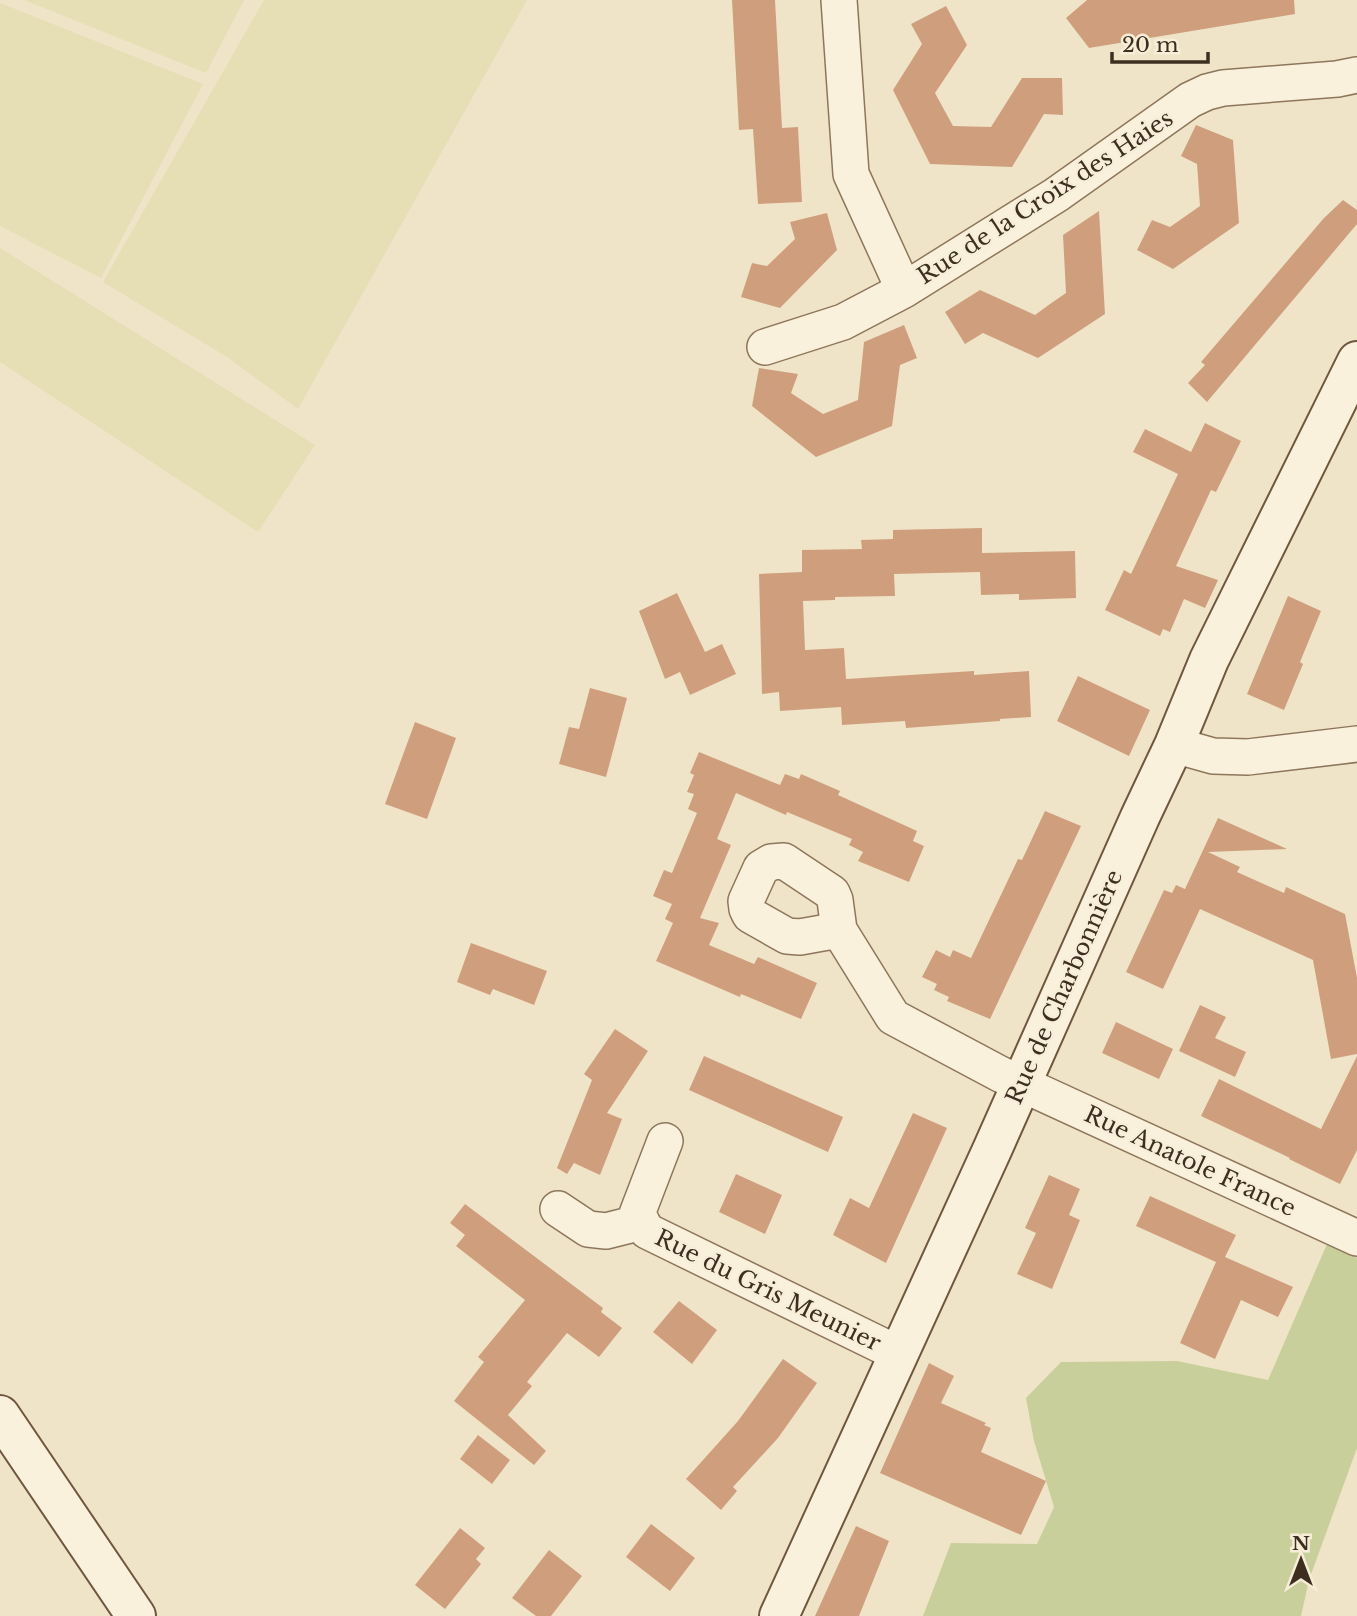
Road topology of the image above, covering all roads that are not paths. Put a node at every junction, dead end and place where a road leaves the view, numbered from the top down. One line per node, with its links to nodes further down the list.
1 (839, 0): 3 (street, Rue de la Croix des Haies)
2 (1357, 75): 3 (street, Rue de la Croix des Haies)
3 (904, 290): 4 (street)
4 (765, 347)
5 (1357, 361): 7 (street, Rue de Charbonnière)
6 (1357, 744): 7 (street)
7 (1174, 746): 9 (street, Rue de Charbonnière)
8 (839, 930): 9 (street, Rue Anatole France)
9 (1022, 1084): 13 (street, Rue Anatole France); 14 (street, Rue de Charbonnière)
10 (665, 1142): 12 (street, Rue du Gris Meunier)
11 (558, 1209): 12 (street, Rue du Gris Meunier)
12 (642, 1222): 14 (street, Rue du Gris Meunier)
13 (1357, 1238)
14 (899, 1354): 17 (street, Rue de Charbonnière)
15 (0, 1415): 16 (street)
16 (136, 1616)
17 (779, 1616)

